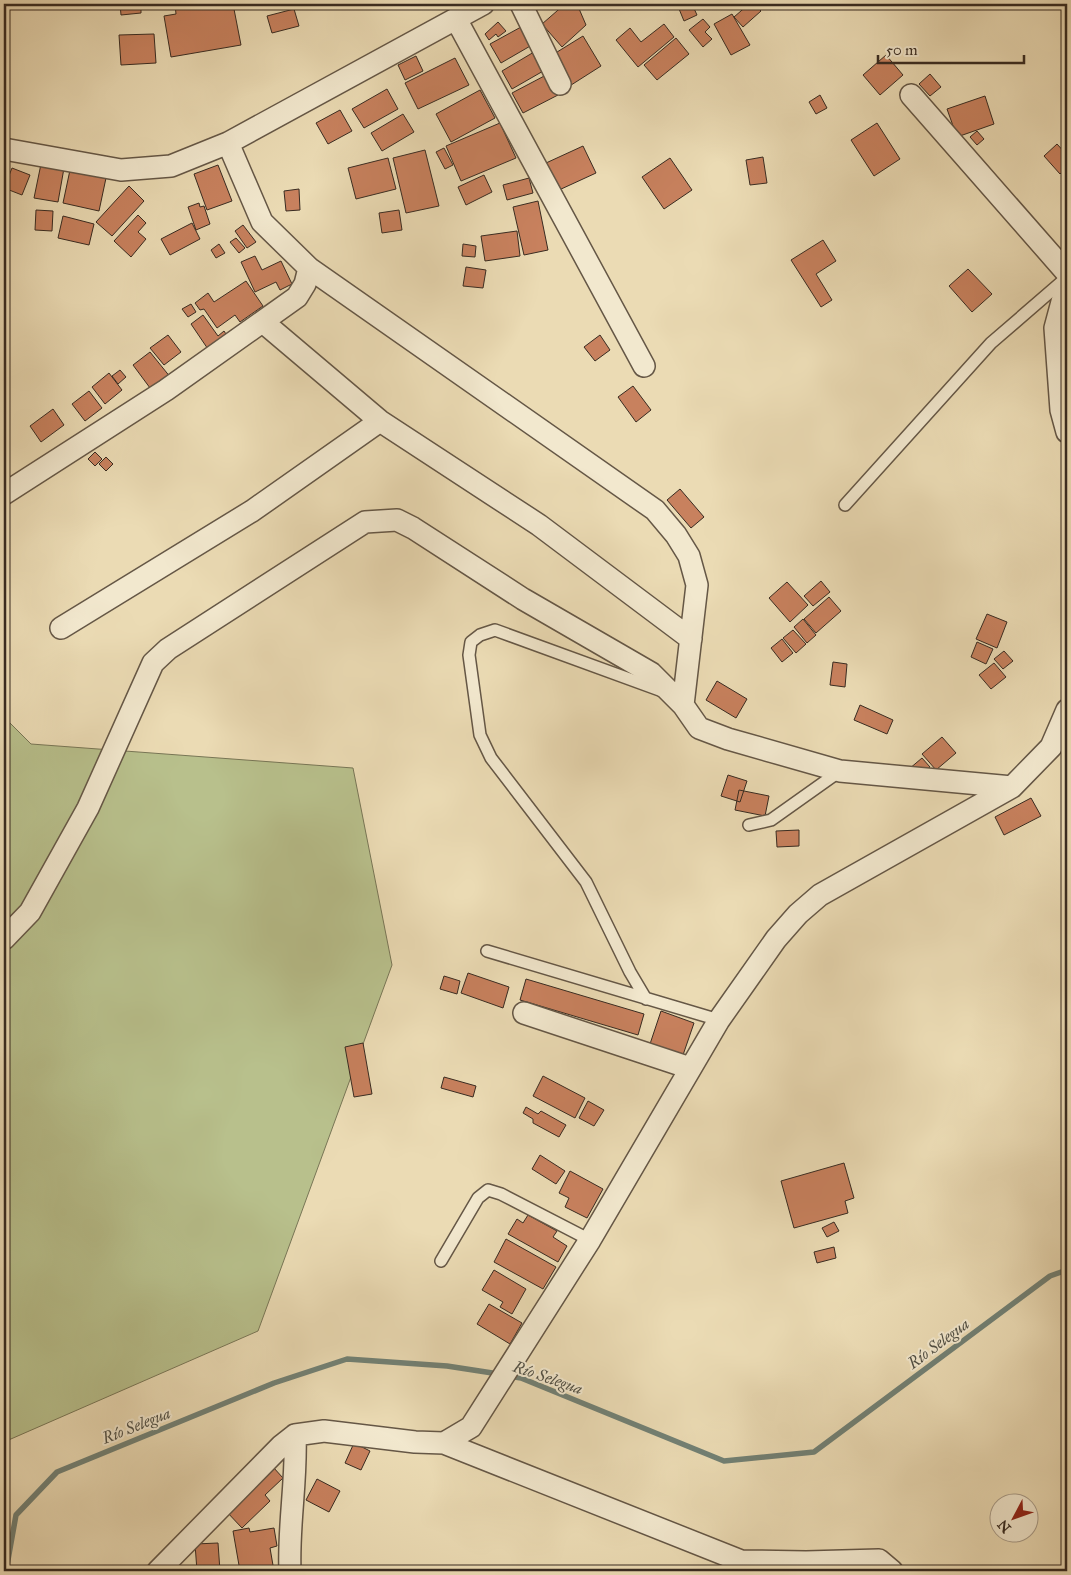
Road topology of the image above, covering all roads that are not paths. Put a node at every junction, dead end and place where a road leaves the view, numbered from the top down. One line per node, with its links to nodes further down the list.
1 (483, 4): 3 (street)
2 (521, 4): 4 (street)
3 (456, 19): 6 (street); 13 (street)
4 (560, 84)
5 (911, 95): 9 (street)
6 (228, 143): 7 (street); 8 (street)
7 (4, 149)
8 (309, 268): 12 (street); 19 (street)
9 (1067, 273)
10 (1067, 277): 17 (lane)
11 (1067, 283): 15 (street)
12 (263, 322): 14 (street); 16 (street)
13 (644, 366)
14 (380, 421): 18 (street); 19 (street)
15 (1067, 432)
16 (4, 494)
17 (845, 504)
18 (62, 628)
19 (691, 639): 20 (street)
20 (677, 700): 22 (street); 25 (street); 27 (lane)
21 (1067, 710): 23 (street)
22 (840, 772): 23 (street); 24 (lane)
23 (1012, 786): 29 (street)
24 (749, 825)
25 (4, 939)
26 (487, 951): 27 (lane)
27 (646, 1000): 29 (lane)
28 (524, 1013): 30 (street)
29 (719, 1020): 30 (street)
30 (690, 1068): 31 (street)
31 (590, 1240): 32 (lane); 34 (street)
32 (441, 1261)
33 (295, 1435): 34 (street); 35 (street); 36 (street)
34 (444, 1443): 37 (street)
35 (158, 1571)
36 (290, 1571)
37 (892, 1571)

